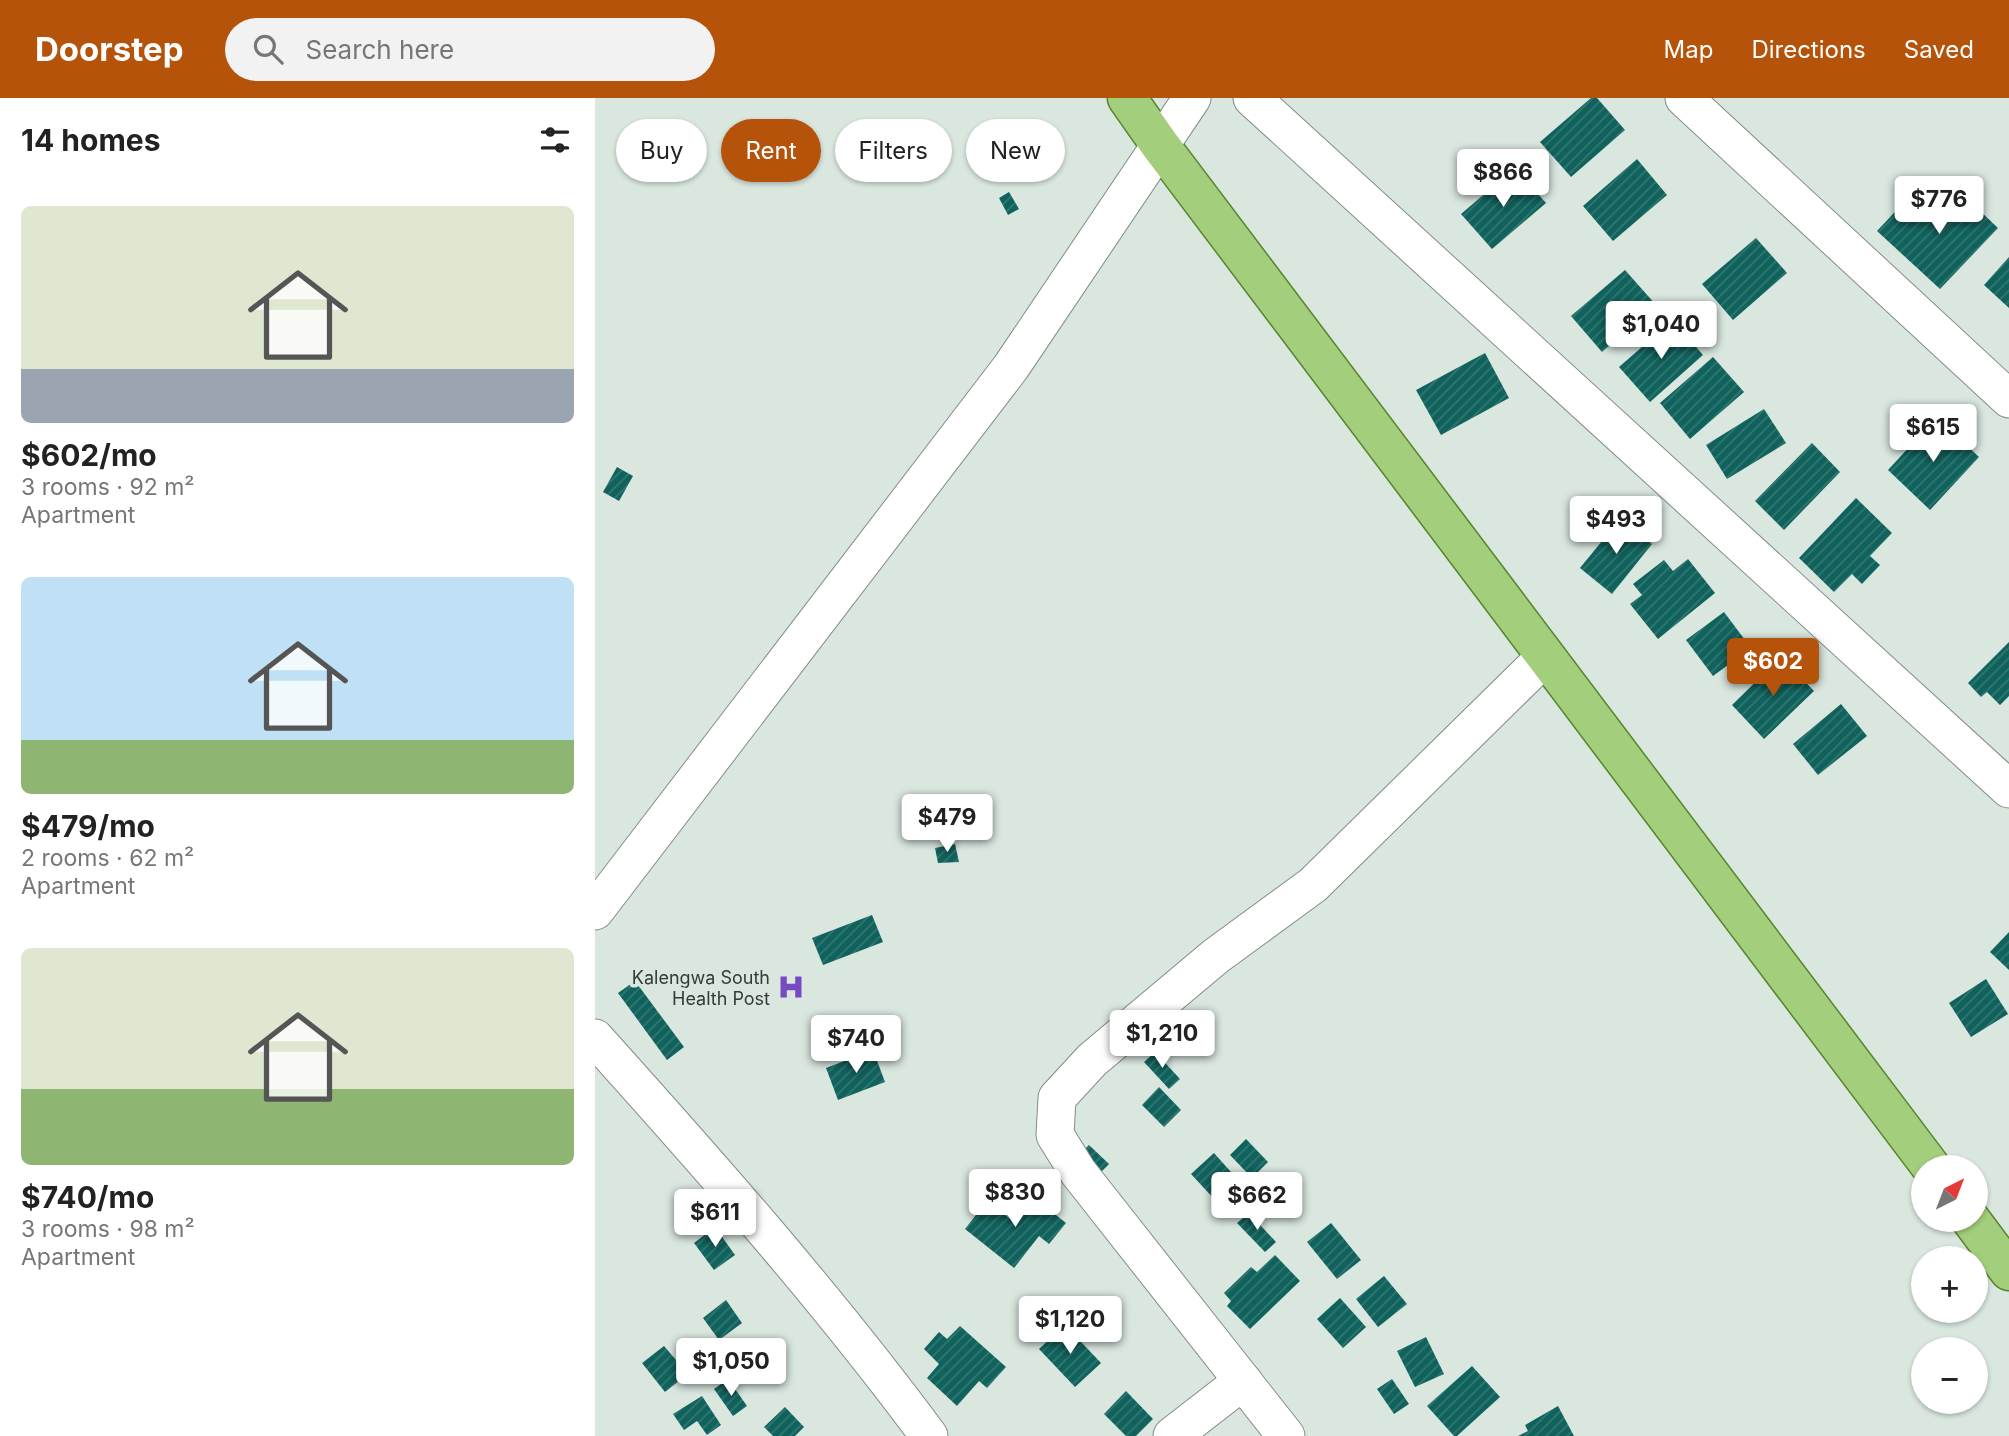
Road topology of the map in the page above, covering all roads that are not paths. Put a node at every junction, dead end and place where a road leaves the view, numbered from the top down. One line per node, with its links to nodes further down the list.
1 (1127, 98): 5 (main road)
2 (1192, 98): 5 (street)
3 (1252, 98): 8 (street)
4 (1684, 98): 6 (street)
5 (1160, 145): 7 (main road); 9 (street)
6 (2009, 398)
7 (1545, 657): 11 (main road); 14 (street)
8 (2009, 789)
9 (595, 911)
10 (595, 1038): 15 (street)
11 (1922, 1155)
12 (1980, 1232): 13 (main road)
13 (2009, 1271)
14 (1243, 1381): 16 (street); 17 (street)
15 (929, 1436)
16 (1172, 1436)
17 (1286, 1436)

